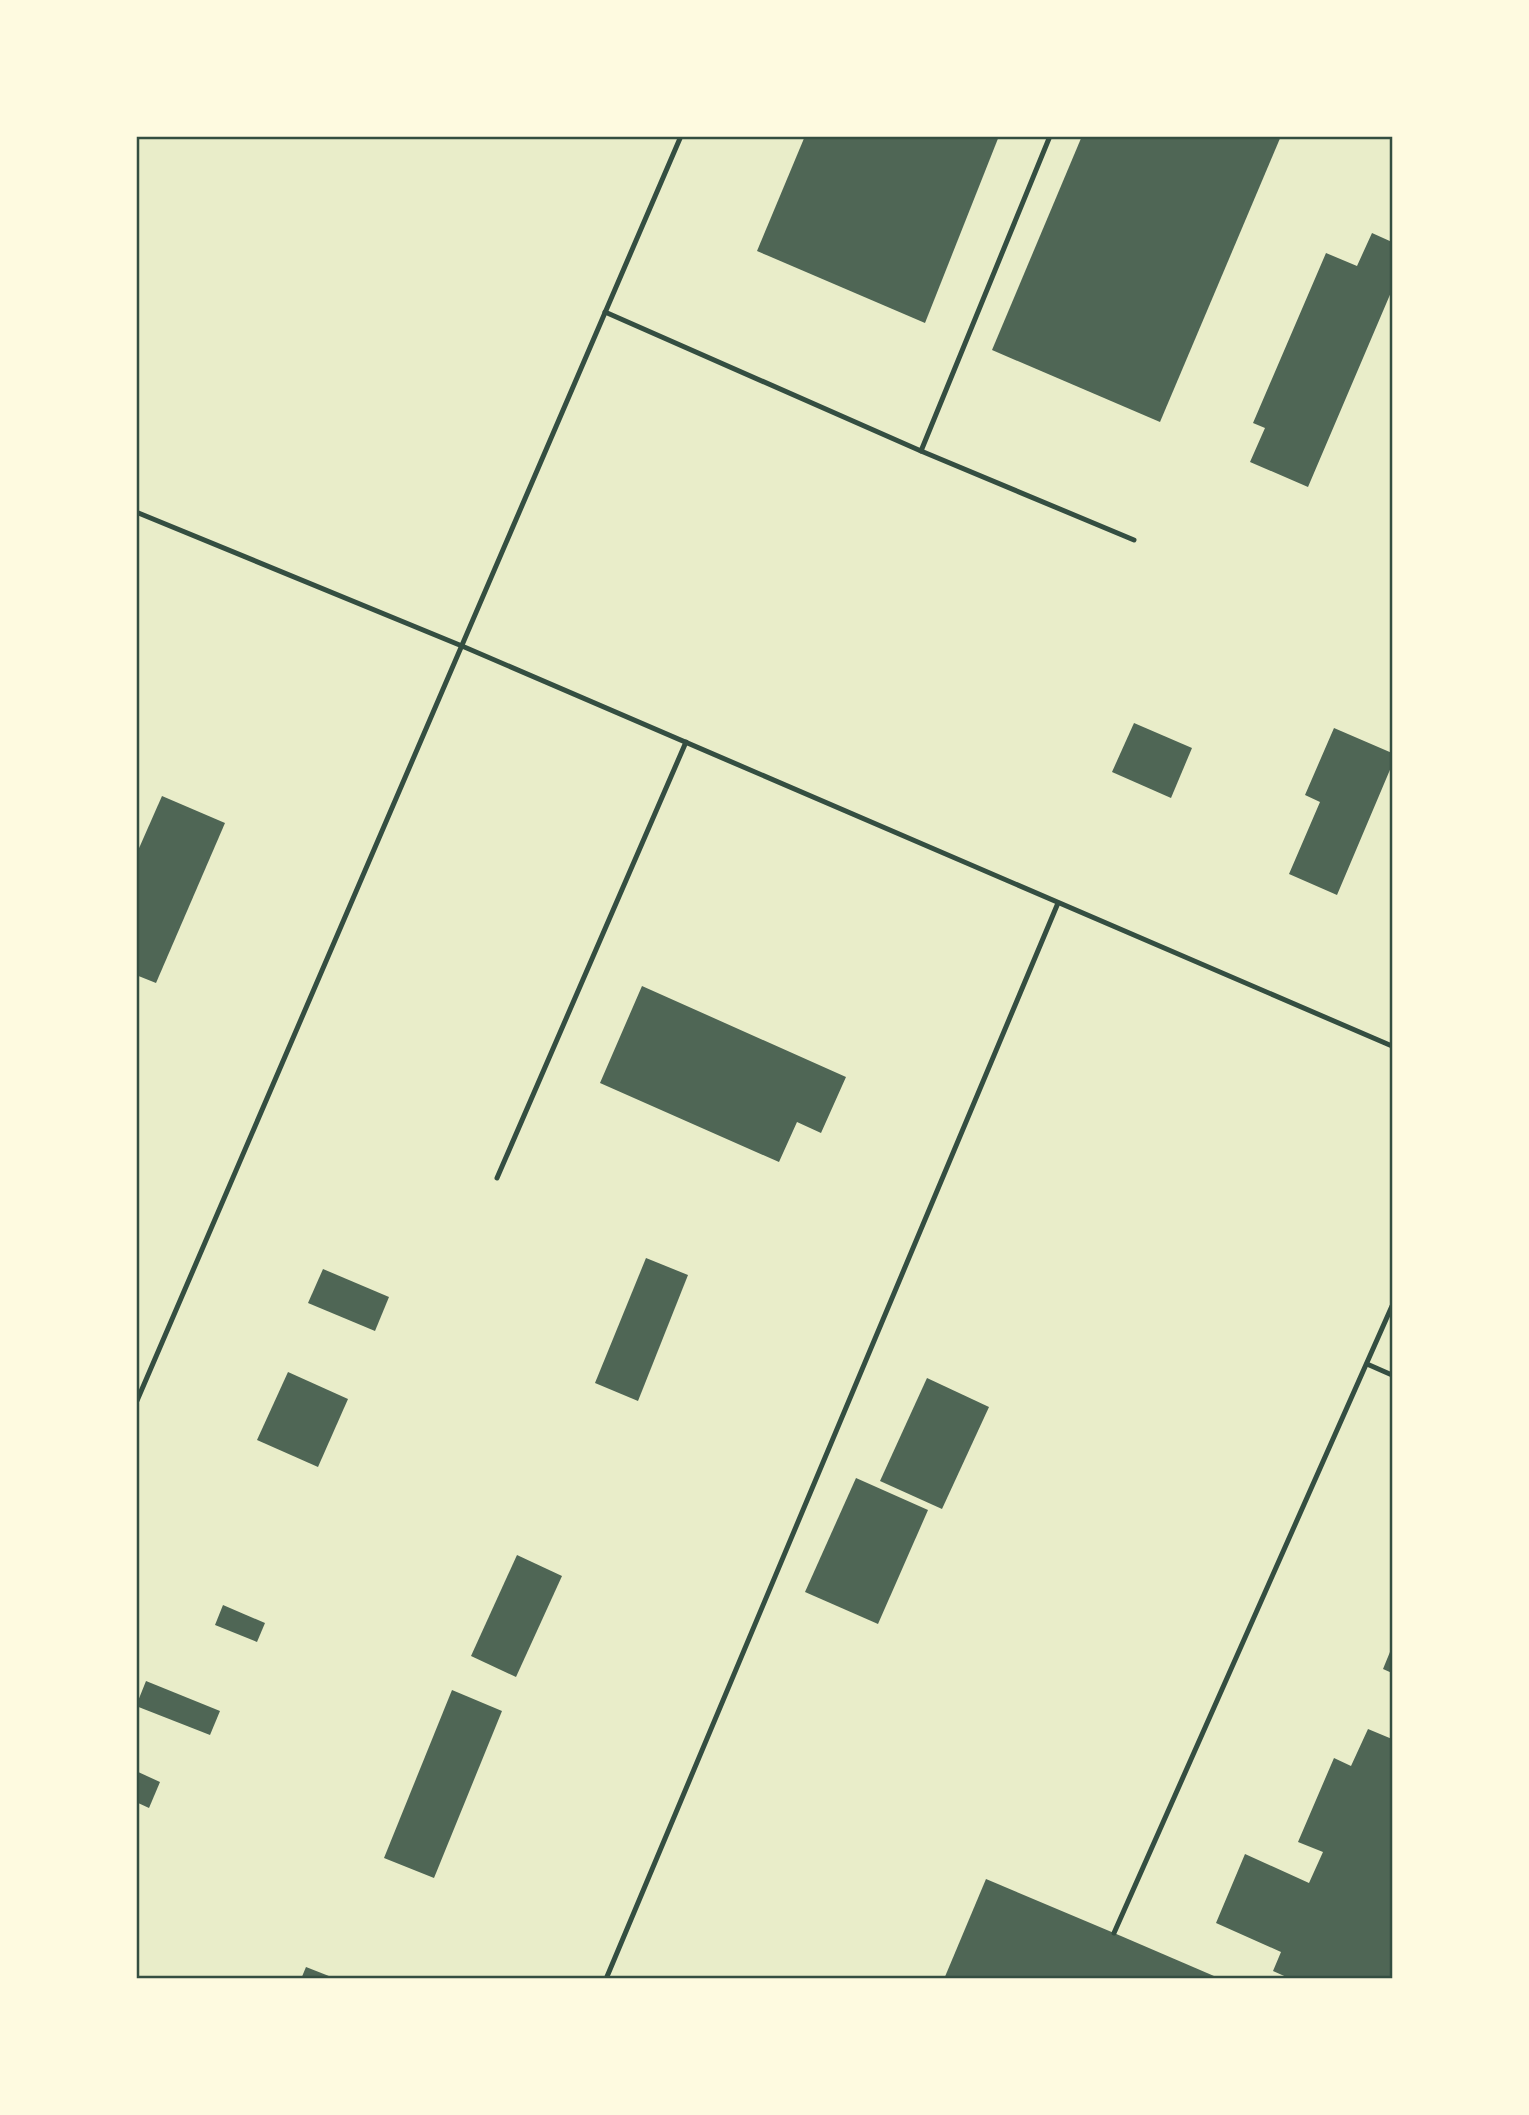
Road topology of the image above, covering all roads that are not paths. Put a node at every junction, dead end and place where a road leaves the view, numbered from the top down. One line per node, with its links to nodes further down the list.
1 (681, 136): 3 (lane)
2 (1050, 136): 4 (lane)
3 (606, 312): 4 (lane); 7 (lane)
4 (922, 451): 6 (lane)
5 (136, 512): 7 (lane)
6 (1134, 540)
7 (462, 646): 8 (lane); 15 (lane)
8 (686, 743): 9 (lane); 11 (lane)
9 (1058, 903): 10 (lane); 17 (lane)
10 (1392, 1046)
11 (497, 1178)
12 (1392, 1306): 13 (lane)
13 (1367, 1364): 14 (lane); 16 (lane)
14 (1392, 1375)
15 (136, 1403)
16 (1114, 1933)
17 (606, 1979)

